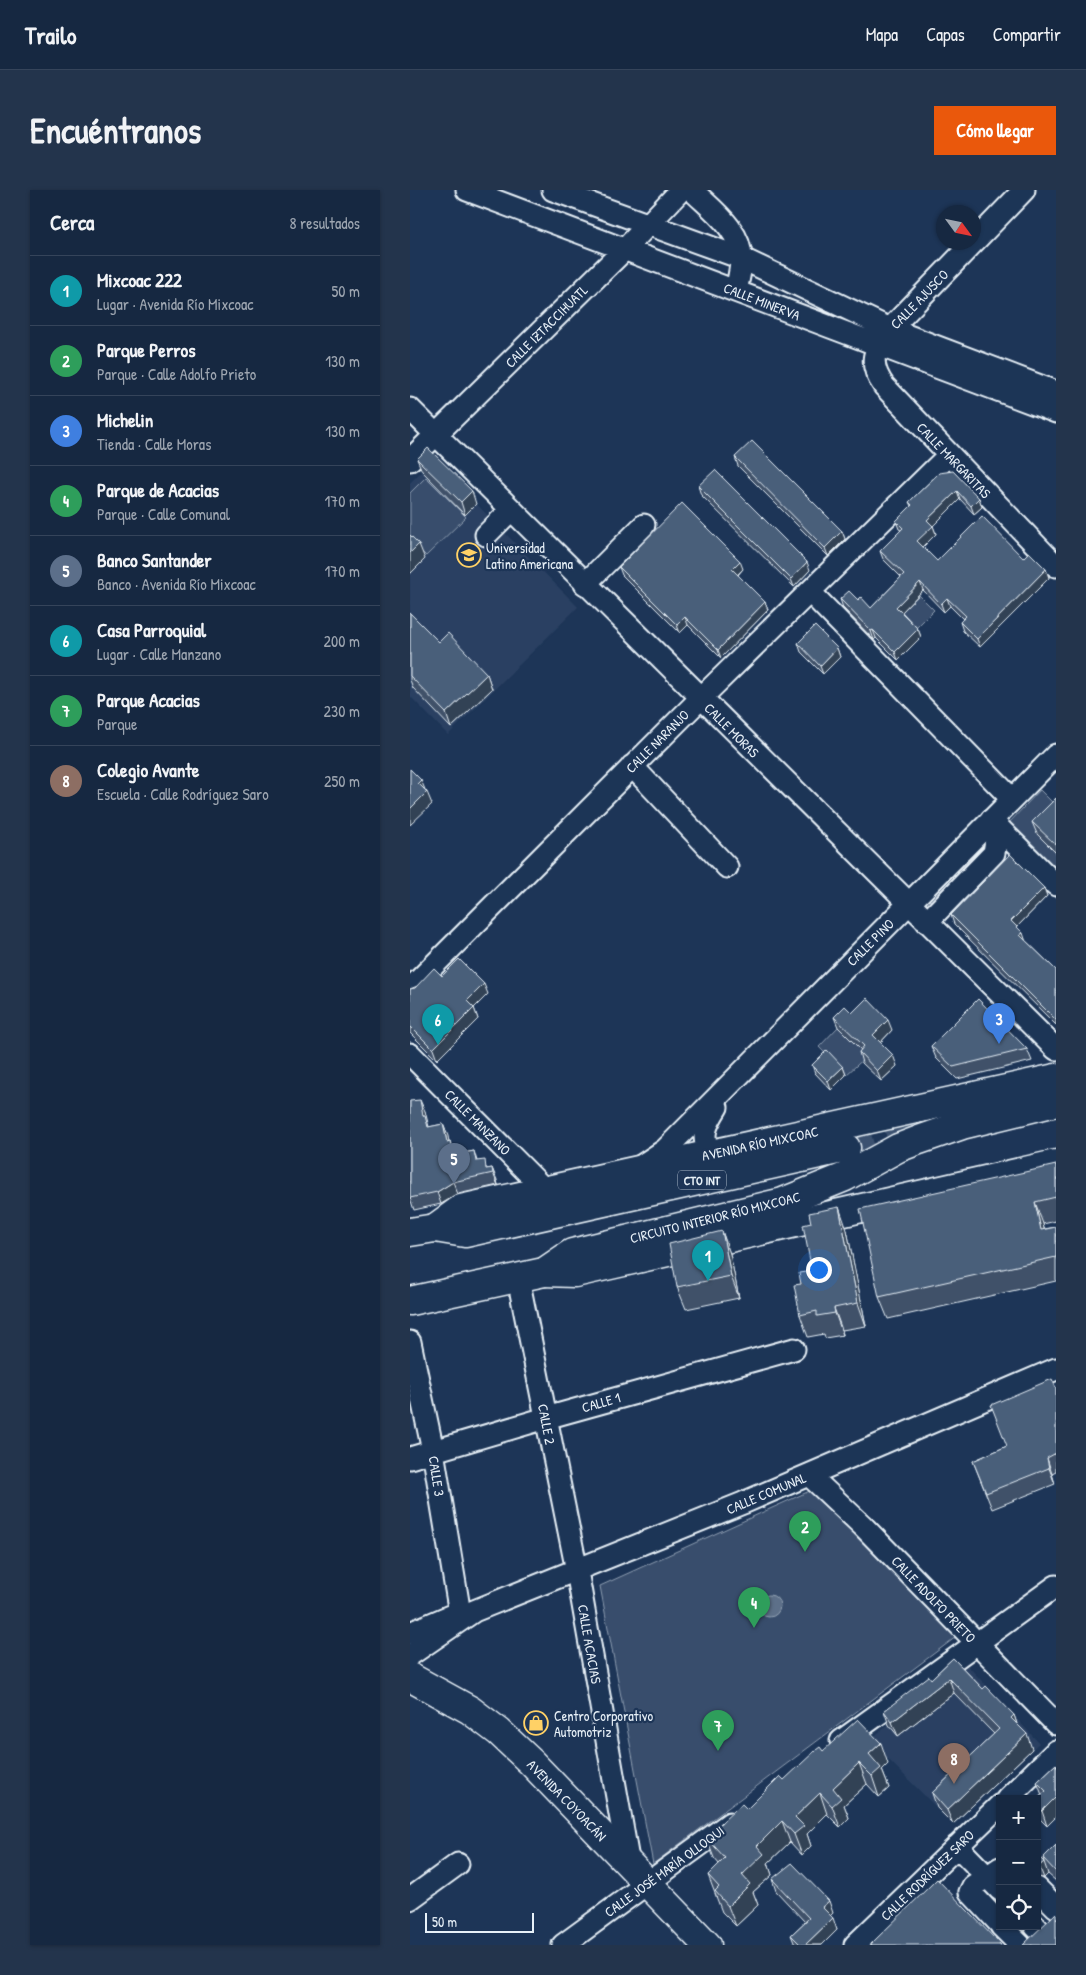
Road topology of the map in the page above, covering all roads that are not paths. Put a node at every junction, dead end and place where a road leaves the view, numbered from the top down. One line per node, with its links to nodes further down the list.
1 (467, 190): 7 (street, CALLE MINERVA)
2 (553, 190): 6 (street, CALLE MINERVA)
3 (681, 190): 6 (street, CALLE IZTACCIHUATL)
4 (692, 190): 8 (street)
5 (1024, 190): 10 (street, CALLE AJUSCO)
6 (647, 224): 7 (street, CALLE IZTACCIHUATL); 8 (street, CALLE MINERVA)
7 (624, 249): 9 (street, CALLE MINERVA); 14 (street, CALLE IZTACCIHUATL)
8 (742, 258): 9 (street); 10 (street, CALLE MINERVA)
9 (736, 291): 10 (street, CALLE MINERVA)
10 (884, 337): 11 (street, CALLE MINERVA); 13 (street, CALLE MINERVA); 15 (street, CALLE MARGARITAS)
11 (1056, 392)
12 (410, 409): 14 (street, CALLE MORAS)
13 (1056, 412)
14 (436, 434): 16 (street, CALLE IZTACCIHUATL); 17 (street, CALLE MORAS)
15 (950, 454): 20 (street, CALLE MARGARITAS); 22 (street, CALLE NARANJO)
16 (410, 460)
17 (511, 510): 19 (street); 21 (street, CALLE MORAS)
18 (644, 525): 21 (street)
19 (486, 536)
20 (1056, 566)
21 (586, 584): 23 (street, CALLE MORAS)
22 (810, 592): 23 (street, CALLE NARANJO); 26 (street)
23 (700, 698): 25 (street, CALLE NARANJO); 30 (street, CALLE MORAS)
24 (1056, 755): 26 (street, CALLE PINO)
25 (632, 766): 28 (street); 32 (street, CALLE NARANJO)
26 (1012, 798): 27 (street, CALLE PINO)
27 (994, 823): 29 (street); 30 (street, CALLE PINO); 31 (street)
28 (727, 867)
29 (1056, 885)
30 (908, 903): 31 (street, CALLE MORAS); 36 (street, CALLE PINO)
31 (927, 922): 33 (street, CALLE MORAS)
32 (410, 989)
33 (1056, 1049)
34 (410, 1054): 42 (street, CALLE MANZANO)
35 (1056, 1078): 39 (main road, AVENIDA RÍO MIXCOAC / CTO INT)
36 (730, 1085): 39 (street, CALLE PINO); 41 (street, CALLE PINO)
37 (1056, 1102): 44 (main road, CIRCUITO INTERIOR RÍO MIXCOAC)
38 (846, 1148): 43 (main road, CTO INT)
39 (711, 1154): 41 (main road, AVENIDA RÍO MIXCOAC / CTO INT)
40 (1056, 1164): 44 (main road)
41 (633, 1172): 42 (main road, AVENIDA RÍO MIXCOAC / CTO INT)
42 (546, 1191): 43 (main road, AVENIDA RÍO MIXCOAC / CTO INT)
43 (423, 1230)
44 (544, 1272): 45 (main road)
45 (518, 1278): 46 (main road); 50 (street, CALLE 2)
46 (410, 1300)
47 (410, 1342): 51 (street, CALLE 3)
48 (794, 1349): 50 (street, CALLE 1)
49 (1056, 1369): 53 (street, CALLE COMUNAL)
50 (546, 1418): 51 (street, CALLE 1); 54 (street, CALLE 2)
51 (433, 1451): 52 (street, CALLE 1); 56 (street, CALLE 3)
52 (410, 1458)
53 (809, 1474): 54 (street, CALLE COMUNAL); 58 (street, CALLE ADOLFO PRIETO)
54 (577, 1571): 56 (street, CALLE COMUNAL); 69 (street, CALLE ACACIAS)
55 (1056, 1586): 58 (street)
56 (465, 1614): 57 (street); 59 (street, CALLE COMUNAL)
57 (410, 1633)
58 (977, 1643): 61 (street, CALLE ADOLFO PRIETO); 63 (street)
59 (410, 1655)
60 (410, 1677): 69 (main road, AVENIDA COYOACÁN)
61 (1056, 1724)
62 (1056, 1751): 64 (street)
63 (827, 1752)
64 (1011, 1795)
65 (996, 1809): 67 (street, CALLE RODRÍGUEZ SARO)
66 (746, 1812): 69 (street, CALLE JOSÉ MARÍA OLLOQUI)
67 (957, 1846): 70 (street); 80 (street, CALLE RODRÍGUEZ SARO)
68 (458, 1864): 72 (street)
69 (638, 1874): 78 (street, CALLE JOSÉ MARÍA OLLOQUI); 79 (main road, AVENIDA COYOACÁN)
70 (995, 1878): 75 (street)
71 (1041, 1892): 73 (street)
72 (410, 1899)
73 (1056, 1907)
74 (1056, 1916): 77 (street)
75 (996, 1920)
76 (1006, 1930): 81 (street)
77 (1034, 1934)
78 (563, 1945)
79 (706, 1945)
80 (855, 1945)
81 (1020, 1945)

